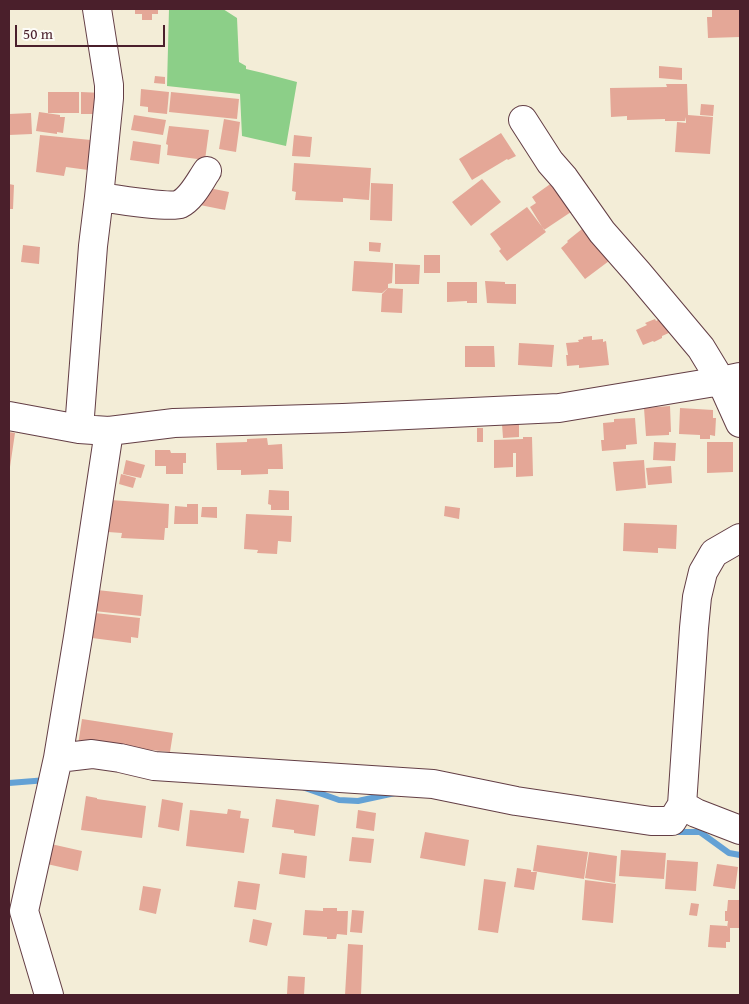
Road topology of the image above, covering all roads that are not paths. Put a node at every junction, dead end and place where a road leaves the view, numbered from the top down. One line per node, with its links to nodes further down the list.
1 (97, 9): 4 (street)
2 (522, 120): 5 (street)
3 (207, 171): 4 (street)
4 (99, 197): 8 (street)
5 (731, 379): 7 (street); 9 (street)
6 (9, 416): 8 (street)
7 (740, 423)
8 (79, 429): 9 (street)
9 (109, 431): 11 (street)
10 (740, 538): 12 (street)
11 (58, 758): 12 (street); 14 (street)
12 (682, 806): 13 (street)
13 (739, 826)
14 (19, 931): 15 (street)
15 (49, 995)

